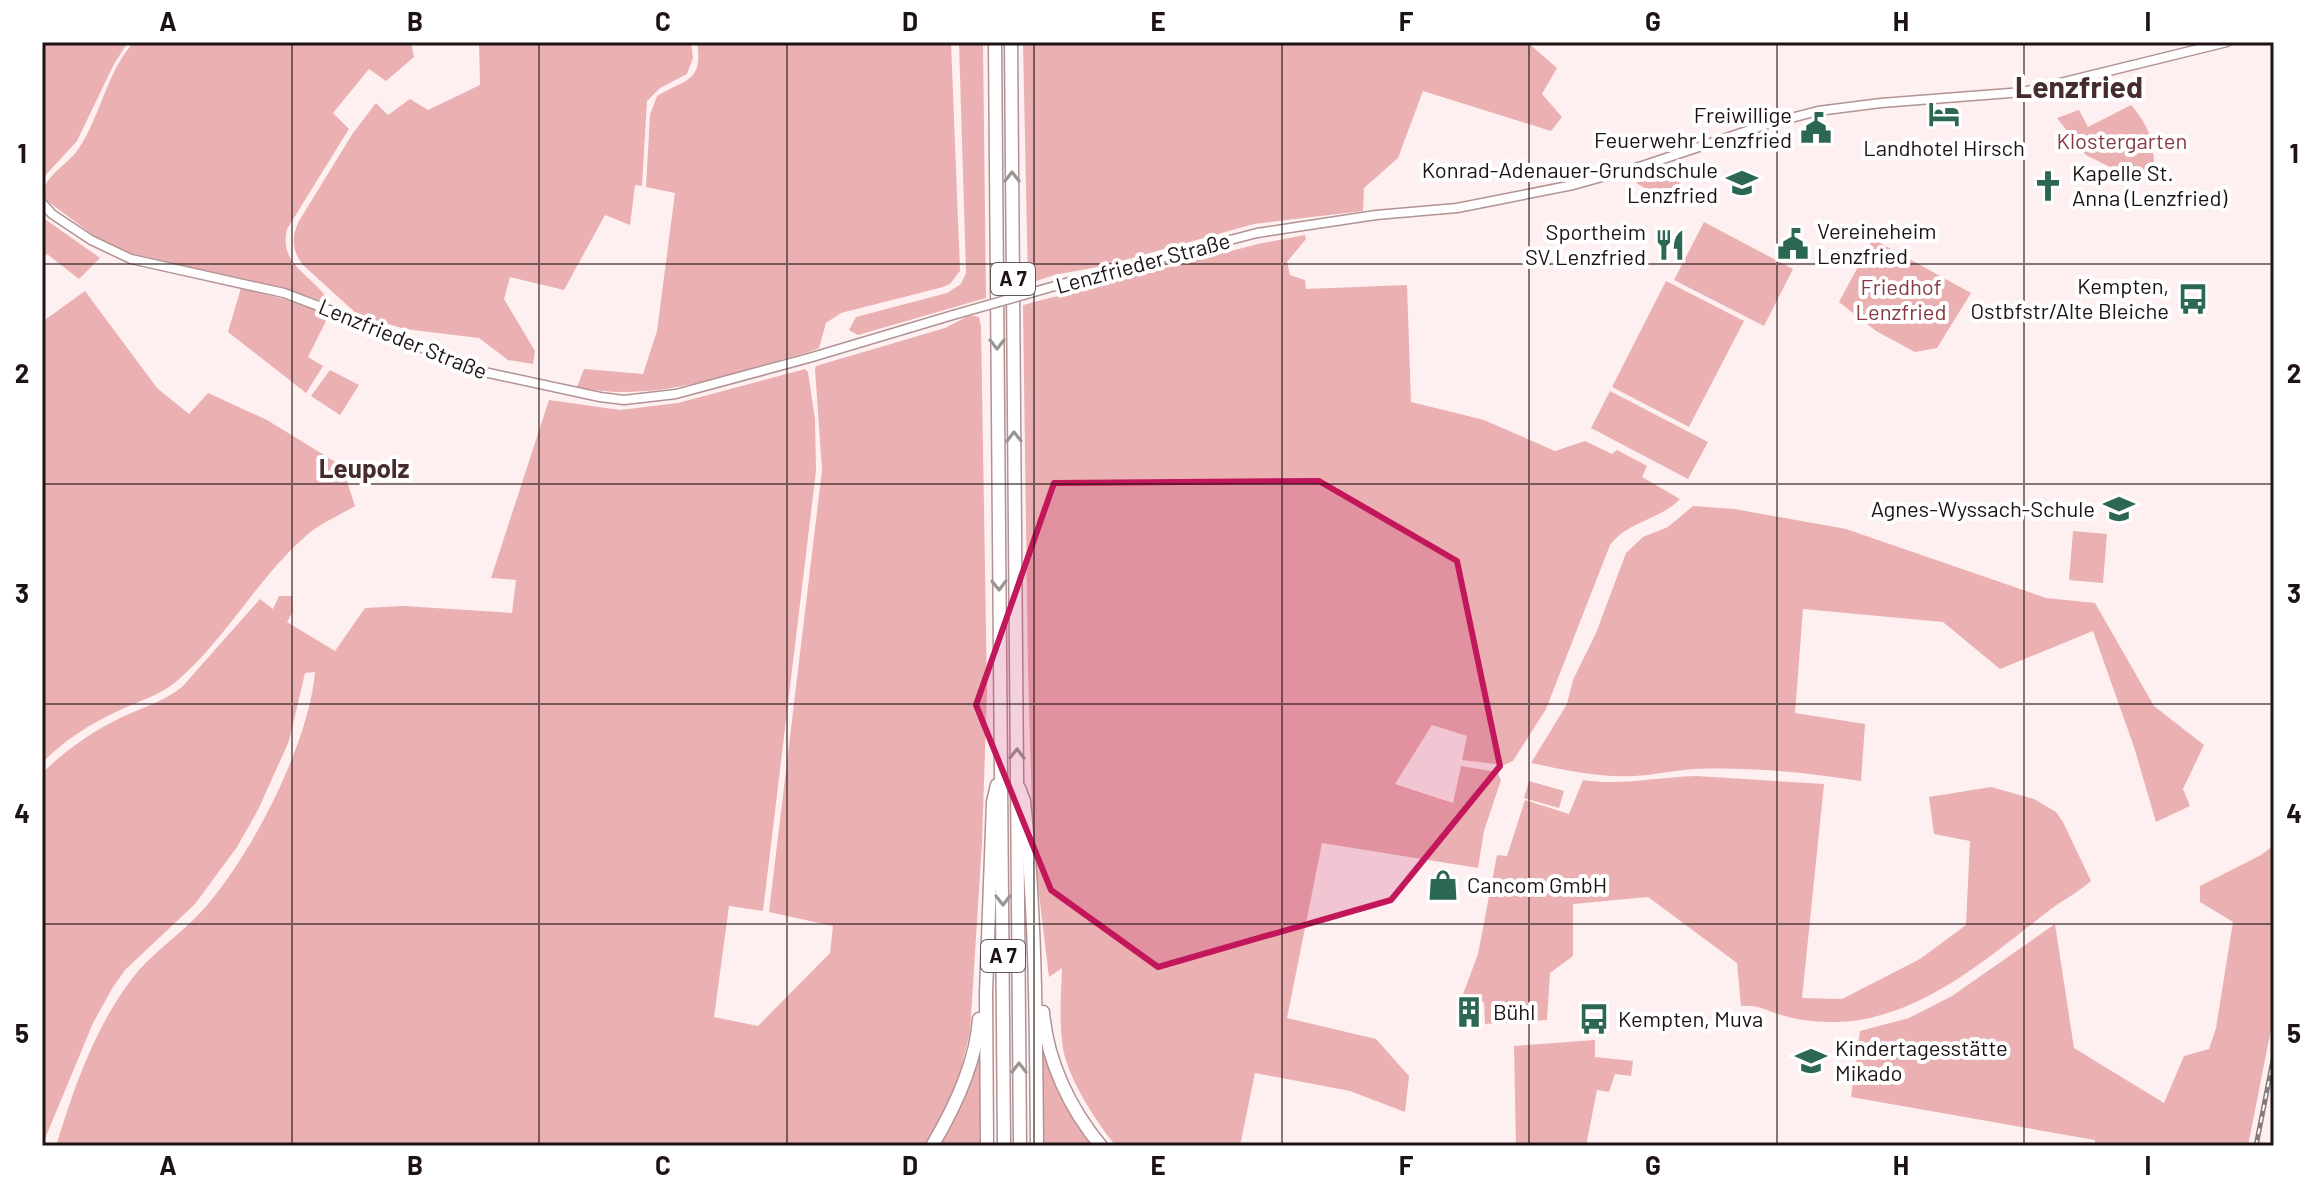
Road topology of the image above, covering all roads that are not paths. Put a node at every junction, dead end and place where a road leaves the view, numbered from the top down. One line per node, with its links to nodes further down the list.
1 (995, 42): 5 (highway, A 7, one-way to 5)
2 (1011, 42): 6 (highway, A 7, one-way to 2)
3 (2227, 42): 4 (street, Lenzfrieder Straße, bridge)
4 (42, 203)
5 (1001, 766): 8 (highway); 11 (highway, A 7, one-way to 11)
6 (1016, 781): 7 (highway); 12 (highway, A 7, one-way to 6)
7 (1036, 983): 13 (highway); 14 (highway)
8 (986, 993): 9 (highway); 10 (highway)
9 (932, 1146)
10 (987, 1146)
11 (1004, 1146)
12 (1020, 1146)
13 (1037, 1146)
14 (1101, 1146)

